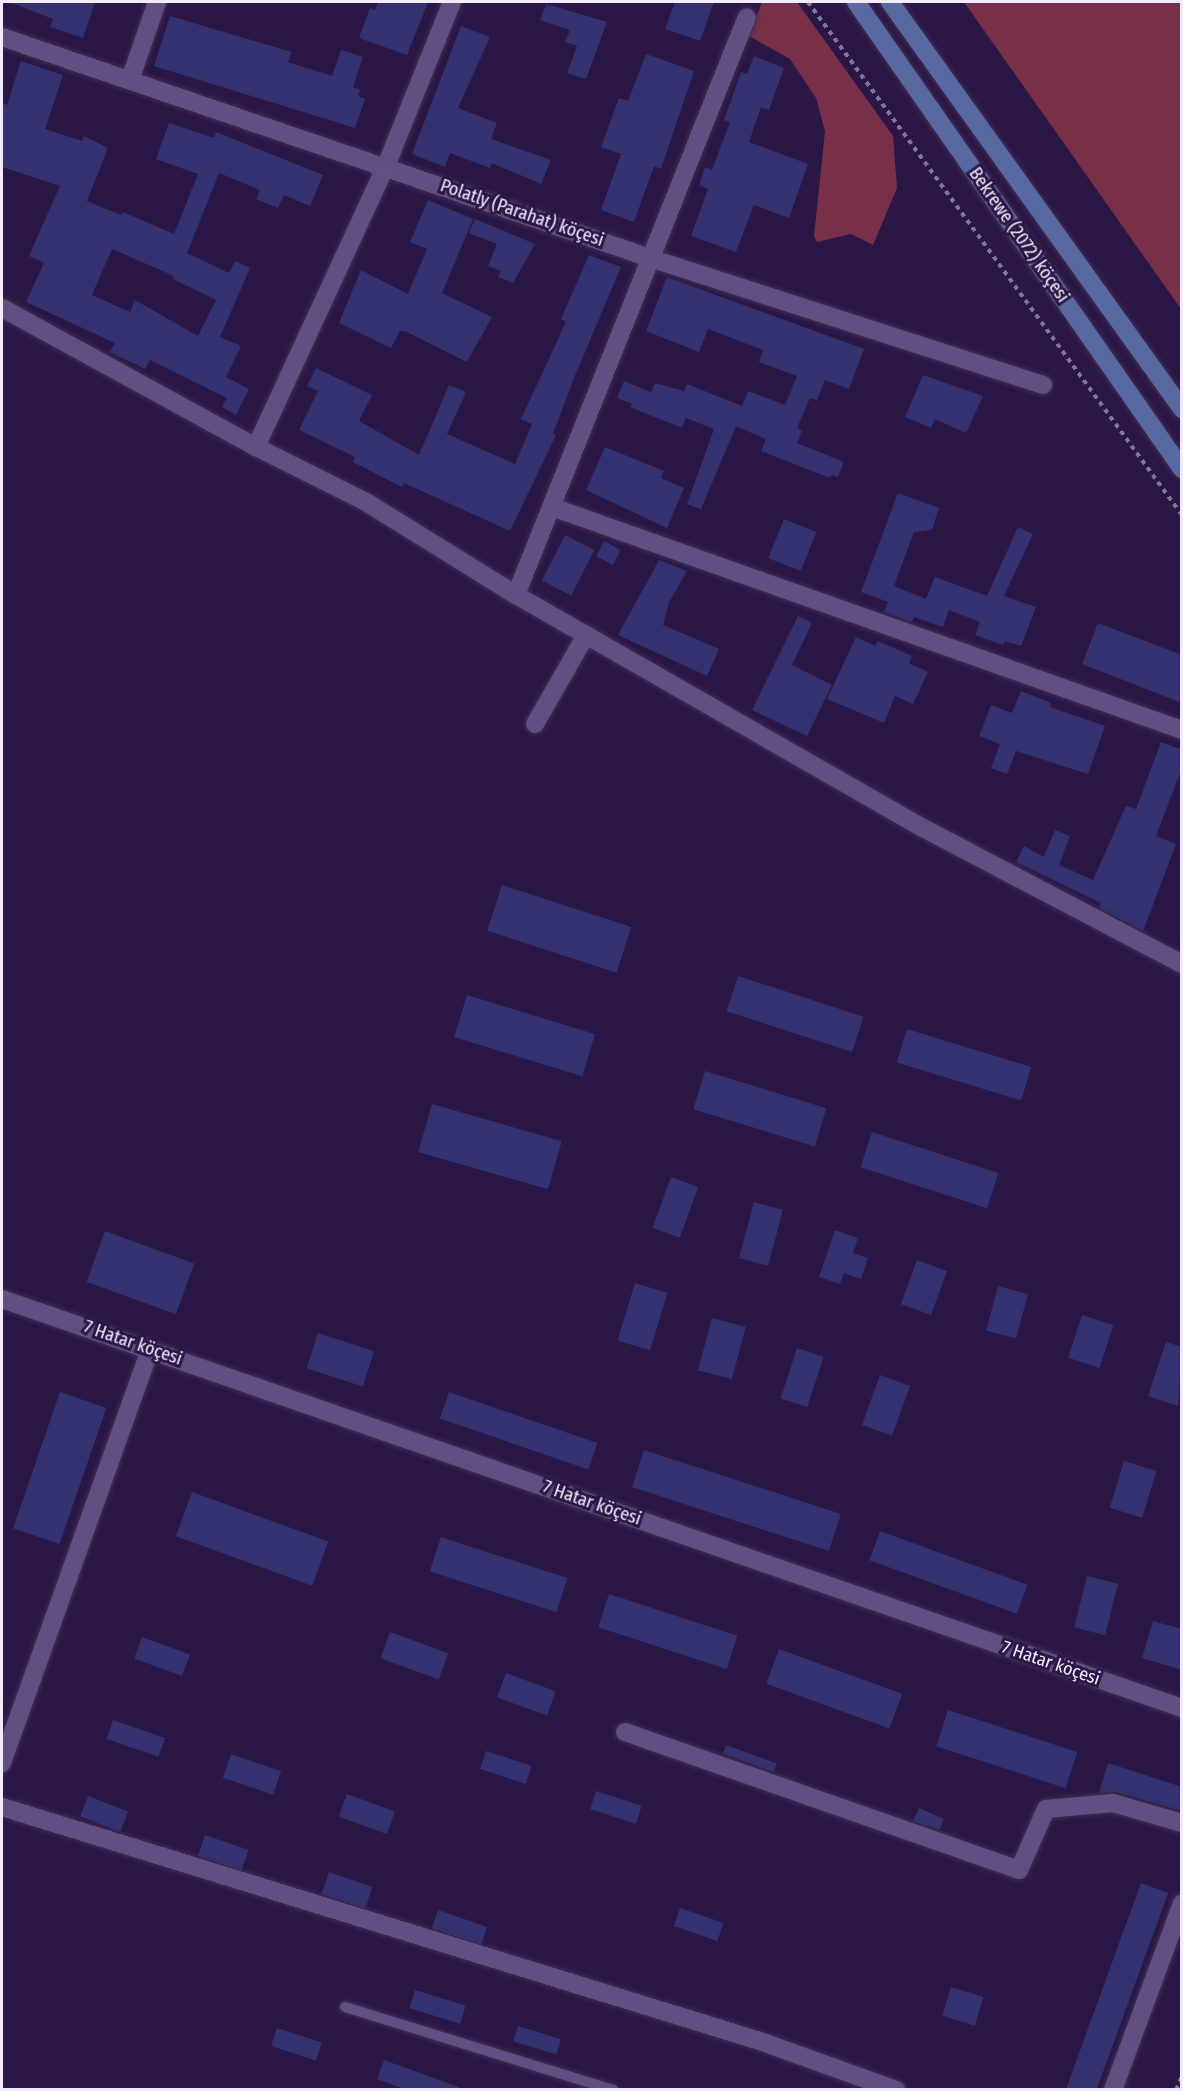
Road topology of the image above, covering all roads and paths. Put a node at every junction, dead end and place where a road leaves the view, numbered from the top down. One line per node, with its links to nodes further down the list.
1 (157, 2): 8 (street)
2 (452, 2): 9 (street)
3 (808, 2): 17 (path)
4 (856, 2): 15 (main road, Bekrewe (2072) köçesi)
5 (890, 2): 13 (main road, Bekrewe (2072) köçesi)
6 (747, 16): 10 (street)
7 (2, 37): 8 (street, Polatly (Parahat) köçesi)
8 (130, 80): 9 (street, Polatly (Parahat) köçesi)
9 (386, 166): 10 (street, Polatly (Parahat) köçesi); 14 (street)
10 (653, 259): 12 (street, Polatly (Parahat) köçesi); 16 (street)
11 (2, 308): 14 (street)
12 (1043, 385)
13 (1182, 409)
14 (256, 447): 18 (street)
15 (1182, 469)
16 (552, 507): 18 (street); 21 (street)
17 (1182, 515)
18 (516, 595): 19 (street)
19 (586, 634): 20 (street); 22 (street)
20 (535, 724)
21 (1182, 729)
22 (1182, 964)
23 (2, 1299): 24 (street, 7 Hatar köçesi)
24 (150, 1349): 25 (street, 7 Hatar köçesi); 27 (street)
25 (1182, 1708)
26 (625, 1732): 29 (street)
27 (2, 1763)
28 (2, 1807): 34 (street)
29 (1182, 1823)
30 (1182, 1903): 35 (street)
31 (345, 2007): 33 (lane)
32 (1182, 2076): 36 (path)
33 (613, 2090)
34 (896, 2090)
35 (1113, 2090)
36 (1176, 2090)

